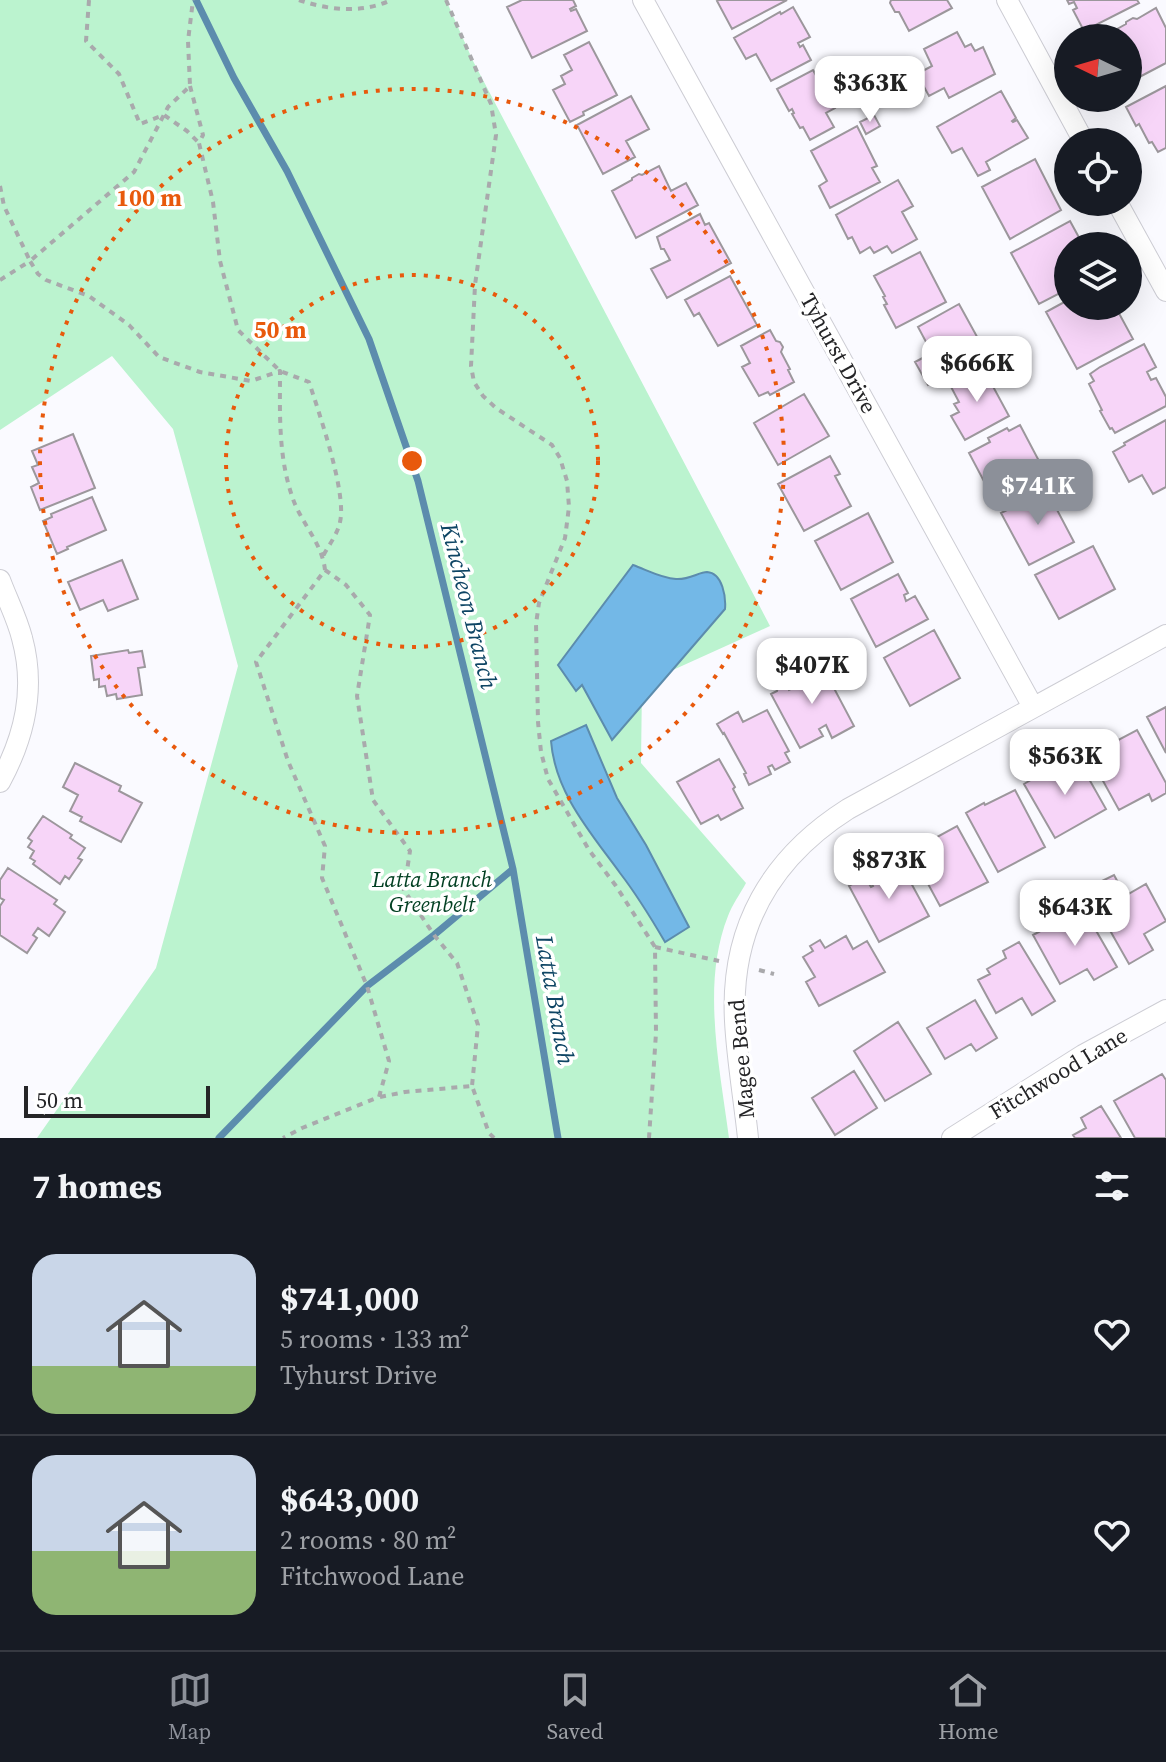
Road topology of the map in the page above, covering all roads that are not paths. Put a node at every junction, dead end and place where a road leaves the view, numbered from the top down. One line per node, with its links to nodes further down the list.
1 (643, 0): 8 (street, Tyhurst Drive)
2 (1007, 0): 3 (street)
3 (1076, 128)
4 (1125, 216): 5 (street)
5 (1166, 291)
6 (0, 580): 9 (street)
7 (1166, 635): 8 (street, Magee Bend)
8 (1033, 707): 11 (street, Magee Bend)
9 (0, 782)
10 (1166, 1010): 12 (street, Fitchwood Lane)
11 (748, 1138)
12 (952, 1138)

